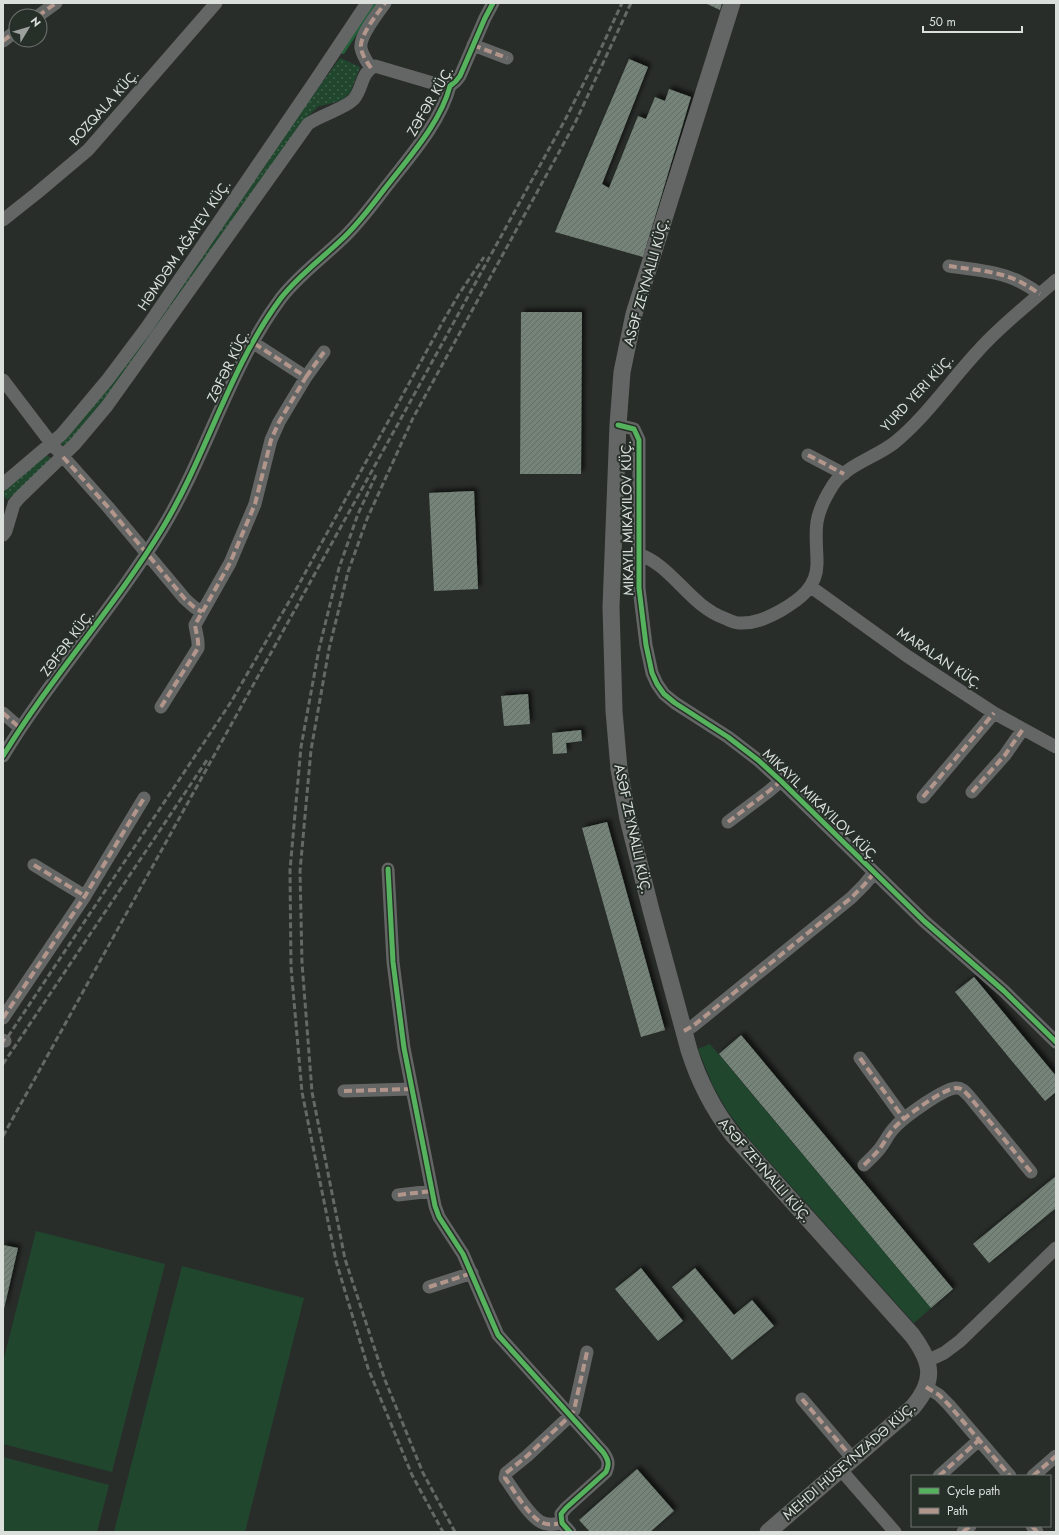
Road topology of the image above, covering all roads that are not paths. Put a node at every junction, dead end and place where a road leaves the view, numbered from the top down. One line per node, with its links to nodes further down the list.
1 (216, 3): 10 (street, BOZQALA KÜÇ.)
2 (367, 3): 19 (street, HƏMDƏM AĞAYEV KÜÇ.)
3 (384, 3): 8 (street)
4 (494, 3): 6 (street, ZƏFƏR KÜÇ.)
5 (732, 3): 18 (main road)
6 (473, 45): 7 (street); 9 (street, ZƏFƏR KÜÇ.)
7 (507, 58)
8 (371, 68): 9 (street); 21 (street)
9 (450, 86): 14 (street, ZƏFƏR KÜÇ.)
10 (3, 220)
11 (949, 266): 13 (street)
12 (1056, 280): 13 (street, YURD YERI KÜÇ.)
13 (1040, 294): 22 (street, YURD YERI KÜÇ.)
14 (252, 342): 16 (street); 25 (street, ZƏFƏR KÜÇ.)
15 (324, 352): 16 (street)
16 (306, 377): 28 (street)
17 (3, 380): 19 (street)
18 (618, 425): 26 (street); 46 (main road)
19 (51, 443): 21 (street); 23 (street, HƏMDƏM AĞAYEV KÜÇ.)
20 (808, 455): 22 (street)
21 (63, 457): 24 (street); 25 (street)
22 (844, 474): 27 (street, YURD YERI KÜÇ.)
23 (3, 484)
24 (3, 535)
25 (147, 552): 28 (street); 32 (street, ZƏFƏR KÜÇ.)
26 (638, 554): 27 (street, YURD YERI KÜÇ.); 36 (street)
27 (810, 587): 31 (street, MARALAN KÜÇ.)
28 (202, 612): 29 (street)
29 (161, 706)
30 (3, 713): 32 (street)
31 (994, 713): 33 (street, MARALAN KÜÇ.); 38 (street)
32 (20, 728): 35 (street, ZƏFƏR KÜÇ.)
33 (1023, 729): 34 (street, MARALAN KÜÇ.); 37 (street)
34 (1056, 747)
35 (3, 756)
36 (781, 781): 40 (street); 43 (street)
37 (972, 792)
38 (923, 797)
39 (144, 798): 44 (street)
40 (728, 822)
41 (34, 865): 44 (street)
42 (388, 869): 49 (street)
43 (874, 873): 46 (street); 47 (street)
44 (85, 896): 45 (street)
45 (3, 1018)
46 (684, 1031): 60 (main road)
47 (1056, 1042)
48 (860, 1058): 51 (street)
49 (412, 1089): 50 (street); 54 (street)
50 (344, 1091)
51 (904, 1119): 52 (street); 53 (street)
52 (864, 1165)
53 (1031, 1172)
54 (432, 1191): 55 (street); 57 (street)
55 (398, 1195)
56 (1056, 1248): 60 (street)
57 (472, 1273): 58 (street); 63 (street)
58 (429, 1287)
59 (587, 1352): 63 (street)
60 (927, 1361): 61 (main road)
61 (926, 1387): 64 (street); 66 (main road, MEHDI HÜSEYNZADƏ KÜÇ.)
62 (802, 1399): 66 (street)
63 (571, 1416): 70 (street); 70 (street)
64 (979, 1440): 67 (street); 68 (street)
65 (1056, 1456): 69 (street)
66 (847, 1464): 71 (main road, MEHDI HÜSEYNZADƏ KÜÇ.); 72 (street)
67 (940, 1475)
68 (1009, 1475)
69 (1034, 1475)
70 (566, 1527)
71 (768, 1532)
72 (895, 1532)

